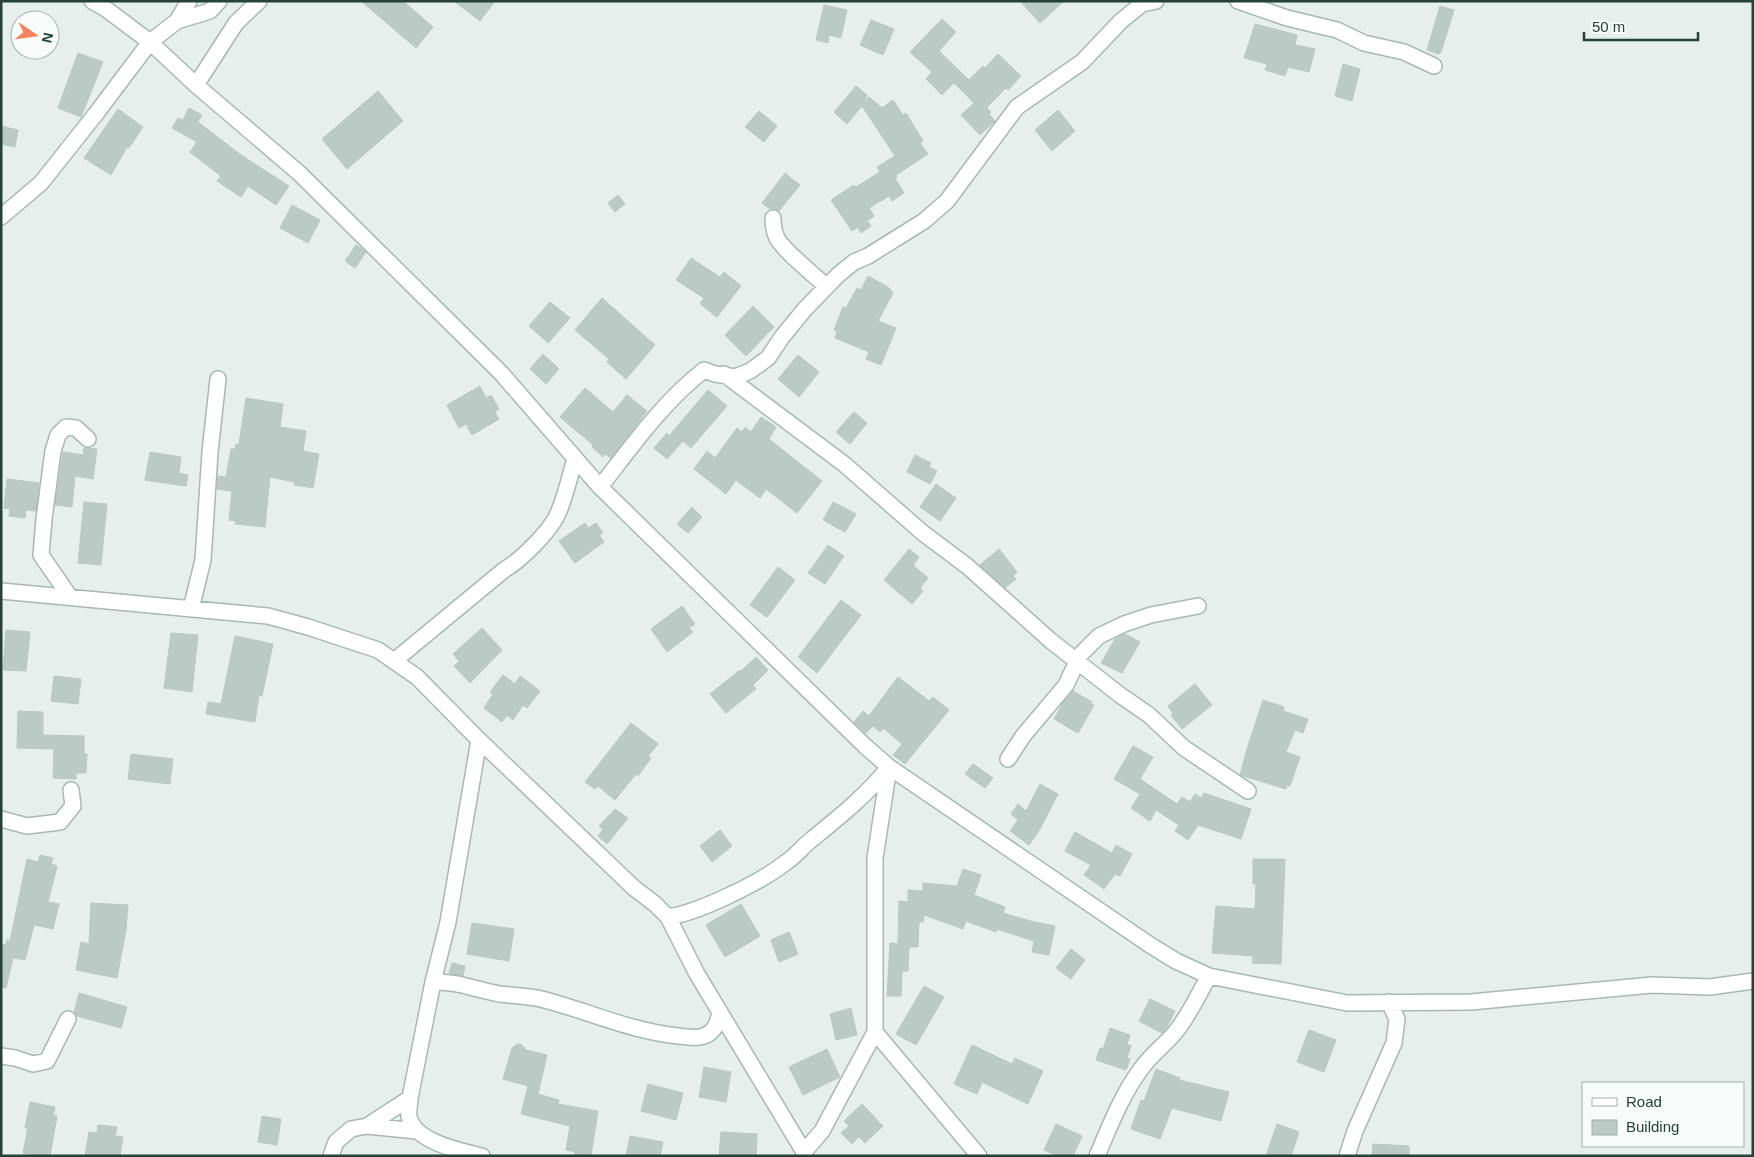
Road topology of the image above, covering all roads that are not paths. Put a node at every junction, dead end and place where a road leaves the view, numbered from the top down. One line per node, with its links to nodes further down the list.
1 (92, 1): 8 (street)
2 (189, 1): 7 (street)
3 (219, 1): 7 (street)
4 (259, 1): 10 (street)
5 (1156, 1): 13 (street)
6 (1238, 1): 9 (street)
7 (177, 21): 8 (street)
8 (150, 42): 10 (street); 11 (street)
9 (1434, 66)
10 (196, 84): 17 (street)
11 (1, 217)
12 (773, 218): 13 (street)
13 (826, 286): 14 (street)
14 (724, 374): 18 (street); 24 (street)
15 (218, 379): 22 (street)
16 (88, 439): 20 (street)
17 (576, 458): 18 (street); 23 (street)
18 (600, 487): 27 (street)
19 (1, 591): 20 (street)
20 (70, 597): 22 (street)
21 (1198, 606): 24 (street)
22 (191, 609): 23 (street)
23 (394, 661): 25 (street)
24 (1077, 662): 26 (street); 29 (street)
25 (479, 740): 31 (street); 34 (street)
26 (1008, 759)
27 (889, 767): 31 (street); 32 (street); 38 (street)
28 (72, 790): 30 (street)
29 (1248, 791)
30 (1, 819)
31 (668, 917): 36 (street)
32 (1209, 976): 35 (street); 47 (street)
33 (1753, 981): 35 (street)
34 (433, 982): 36 (street); 40 (street)
35 (1389, 1002): 48 (street)
36 (720, 1012): 43 (street)
37 (68, 1019): 39 (street)
38 (875, 1032): 43 (street); 46 (street)
39 (1, 1056)
40 (410, 1098): 41 (street); 42 (street)
41 (367, 1126): 42 (street); 44 (street)
42 (417, 1131): 45 (street)
43 (804, 1154)
44 (331, 1156)
45 (482, 1156)
46 (979, 1156)
47 (1097, 1156)
48 (1347, 1156)

